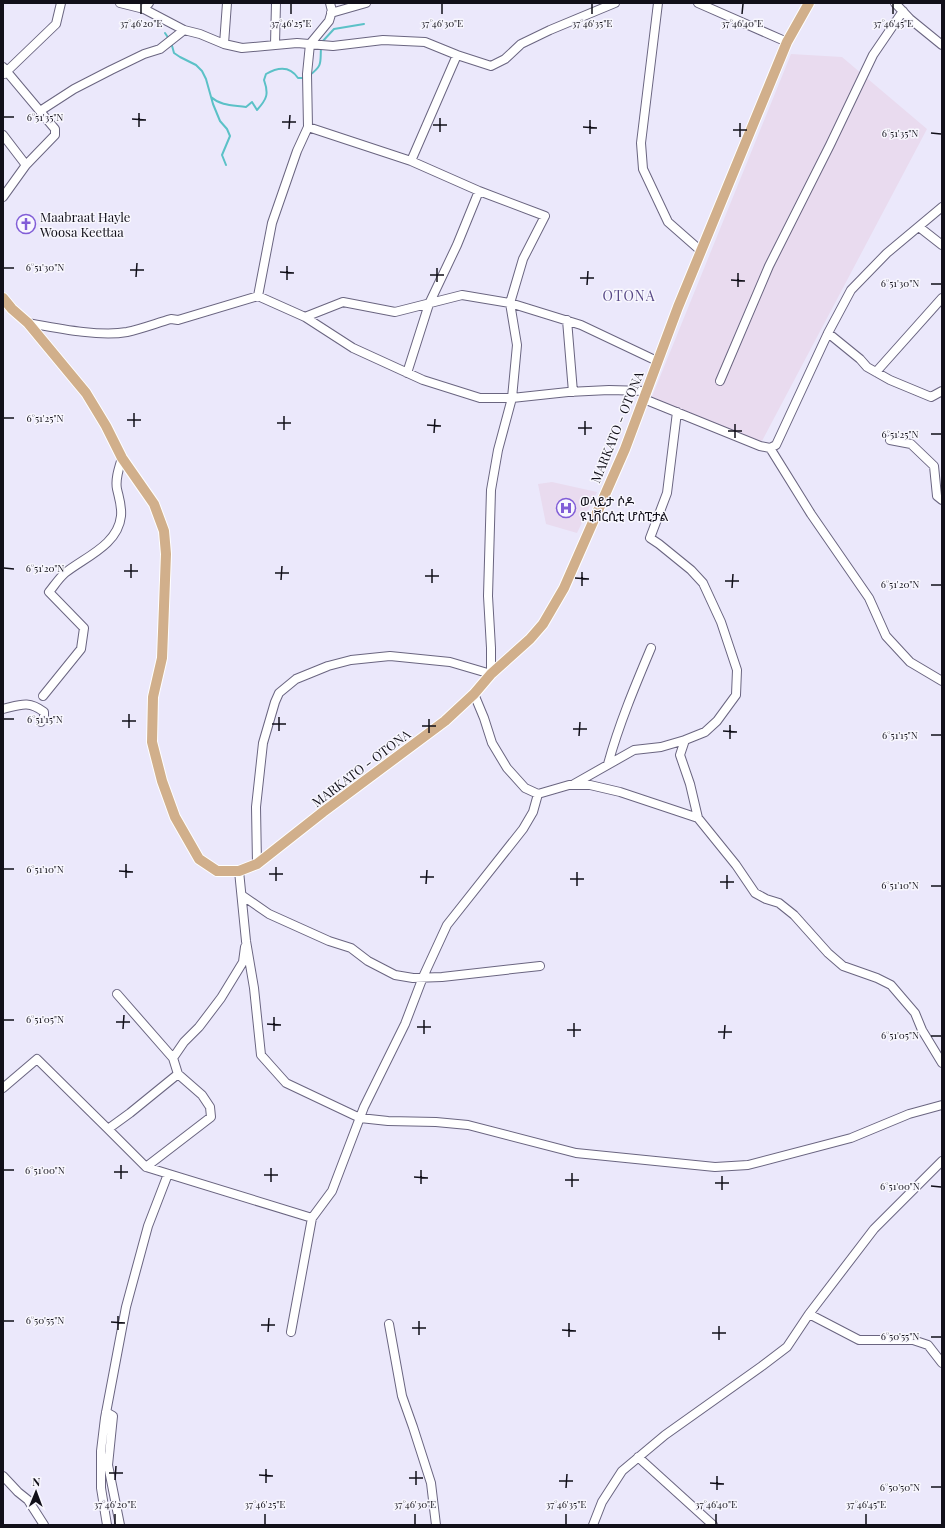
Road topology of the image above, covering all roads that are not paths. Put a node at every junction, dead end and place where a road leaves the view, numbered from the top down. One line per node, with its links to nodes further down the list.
1 (61, 3): 22 (street)
2 (120, 3): 12 (street)
3 (227, 3): 17 (street)
4 (276, 3): 18 (street)
5 (330, 3): 14 (street)
6 (366, 3): 14 (street)
7 (615, 3): 21 (street)
8 (658, 3): 33 (street)
9 (698, 3): 16 (street)
10 (809, 3): 16 (main road, MARKATO - OTONA)
11 (895, 3): 13 (street)
12 (146, 6): 15 (street)
13 (903, 11): 20 (street); 47 (street)
14 (331, 13): 19 (street)
15 (184, 30): 17 (street); 23 (street)
16 (787, 42): 33 (main road, MARKATO - OTONA)
17 (224, 44): 18 (street)
18 (275, 44): 19 (street)
19 (318, 45): 21 (street); 24 (street)
20 (942, 45)
21 (457, 54): 26 (street)
22 (4, 71): 23 (street)
23 (40, 111): 27 (street)
24 (308, 127): 26 (street); 34 (street)
25 (3, 135): 27 (street)
26 (411, 161): 28 (street)
27 (26, 165): 29 (street)
28 (479, 191): 37 (street); 38 (street)
29 (3, 197)
30 (942, 207): 31 (street)
31 (919, 227): 32 (street); 43 (street)
32 (942, 245)
33 (701, 251): 44 (main road, MARKATO - OTONA)
34 (258, 296): 40 (street); 42 (street)
35 (3, 298): 39 (main road, MARKATO - OTONA)
36 (942, 298): 45 (street)
37 (510, 303): 38 (street); 41 (street); 51 (street)
38 (429, 304): 40 (street); 46 (street)
39 (7, 311): 42 (main road, MARKATO - OTONA)
40 (305, 317): 46 (street)
41 (567, 320): 44 (street); 49 (street)
42 (28, 323): 55 (main road, MARKATO - OTONA)
43 (828, 333): 45 (street); 54 (street)
44 (657, 361): 50 (main road, MARKATO - OTONA)
45 (876, 372): 48 (street)
46 (407, 373): 51 (street)
47 (720, 381)
48 (942, 391)
49 (573, 392): 50 (street); 51 (street)
50 (645, 395): 52 (street); 58 (main road, MARKATO - OTONA)
51 (512, 398): 58 (street)
52 (677, 412): 54 (street); 64 (street)
53 (890, 440): 56 (street)
54 (770, 448): 59 (street)
55 (122, 458): 61 (street); 70 (main road, MARKATO - OTONA)
56 (942, 500)
57 (651, 648): 65 (street)
58 (491, 674): 60 (main road, MARKATO - OTONA); 69 (street)
59 (942, 681)
60 (474, 694): 67 (street); 69 (main road, MARKATO - OTONA)
61 (43, 696)
62 (3, 709): 63 (street)
63 (41, 722)
64 (685, 740): 65 (street); 68 (street)
65 (608, 764): 66 (street)
66 (574, 785): 67 (street); 68 (street)
67 (538, 794): 74 (street)
68 (698, 818): 77 (street)
69 (257, 864): 70 (main road, MARKATO - OTONA)
70 (239, 871): 71 (street)
71 (243, 896): 72 (street); 74 (street)
72 (246, 941): 76 (street); 81 (street)
73 (540, 966): 74 (street)
74 (423, 977): 81 (street)
75 (117, 994): 76 (street)
76 (173, 1058): 78 (street)
77 (942, 1063)
78 (178, 1074): 82 (street); 84 (street)
79 (3, 1088): 82 (street)
80 (942, 1105): 81 (street)
81 (360, 1118): 86 (street)
82 (108, 1129): 84 (street)
83 (942, 1161): 87 (street)
84 (146, 1167): 85 (street)
85 (168, 1174): 86 (street); 91 (street)
86 (312, 1218): 89 (street)
87 (809, 1314): 90 (street); 92 (street)
88 (389, 1324): 97 (street)
89 (291, 1332)
90 (942, 1363)
91 (106, 1412): 95 (street); 96 (street)
92 (638, 1457): 98 (street); 99 (street)
93 (3, 1476): 94 (street)
94 (44, 1525)
95 (107, 1525)
96 (120, 1525)
97 (436, 1525)
98 (592, 1525)
99 (714, 1525)

